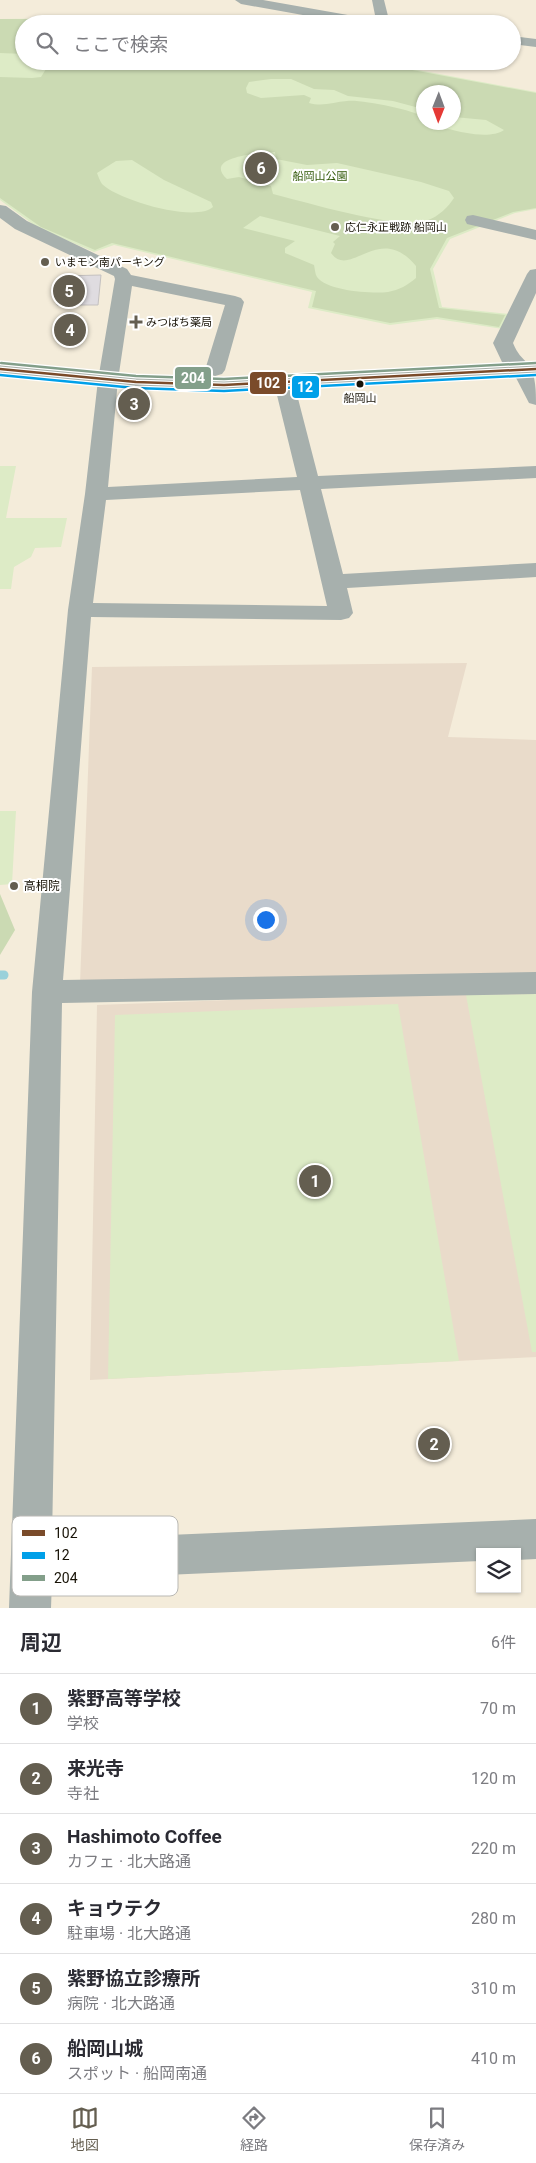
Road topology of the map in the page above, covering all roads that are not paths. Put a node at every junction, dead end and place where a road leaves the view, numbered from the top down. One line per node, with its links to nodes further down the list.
1 (241, 0): 3 (street)
2 (378, 0): 4 (street)
3 (326, 15)
4 (381, 15)
5 (521, 41): 6 (street)
6 (536, 43)
7 (0, 210): 10 (street)
8 (473, 220): 9 (street)
9 (536, 235)
10 (124, 278): 15 (street); 16 (street)
11 (534, 283): 13 (street)
12 (0, 354): 16 (main road)
13 (526, 363): 15 (main road); 17 (main road); 18 (street)
14 (0, 369): 16 (main road)
15 (215, 370): 16 (main road)
16 (109, 372): 17 (main road); 21 (street)
17 (284, 383): 20 (street)
18 (536, 399)
19 (536, 472): 20 (street)
20 (309, 484): 21 (street); 23 (street)
21 (96, 494): 24 (street)
22 (536, 570): 23 (street)
23 (333, 582): 24 (street)
24 (80, 610): 26 (street)
25 (536, 983): 26 (street)
26 (47, 992): 27 (street)
27 (32, 1516)
28 (536, 1540): 29 (street)
29 (178, 1555)

